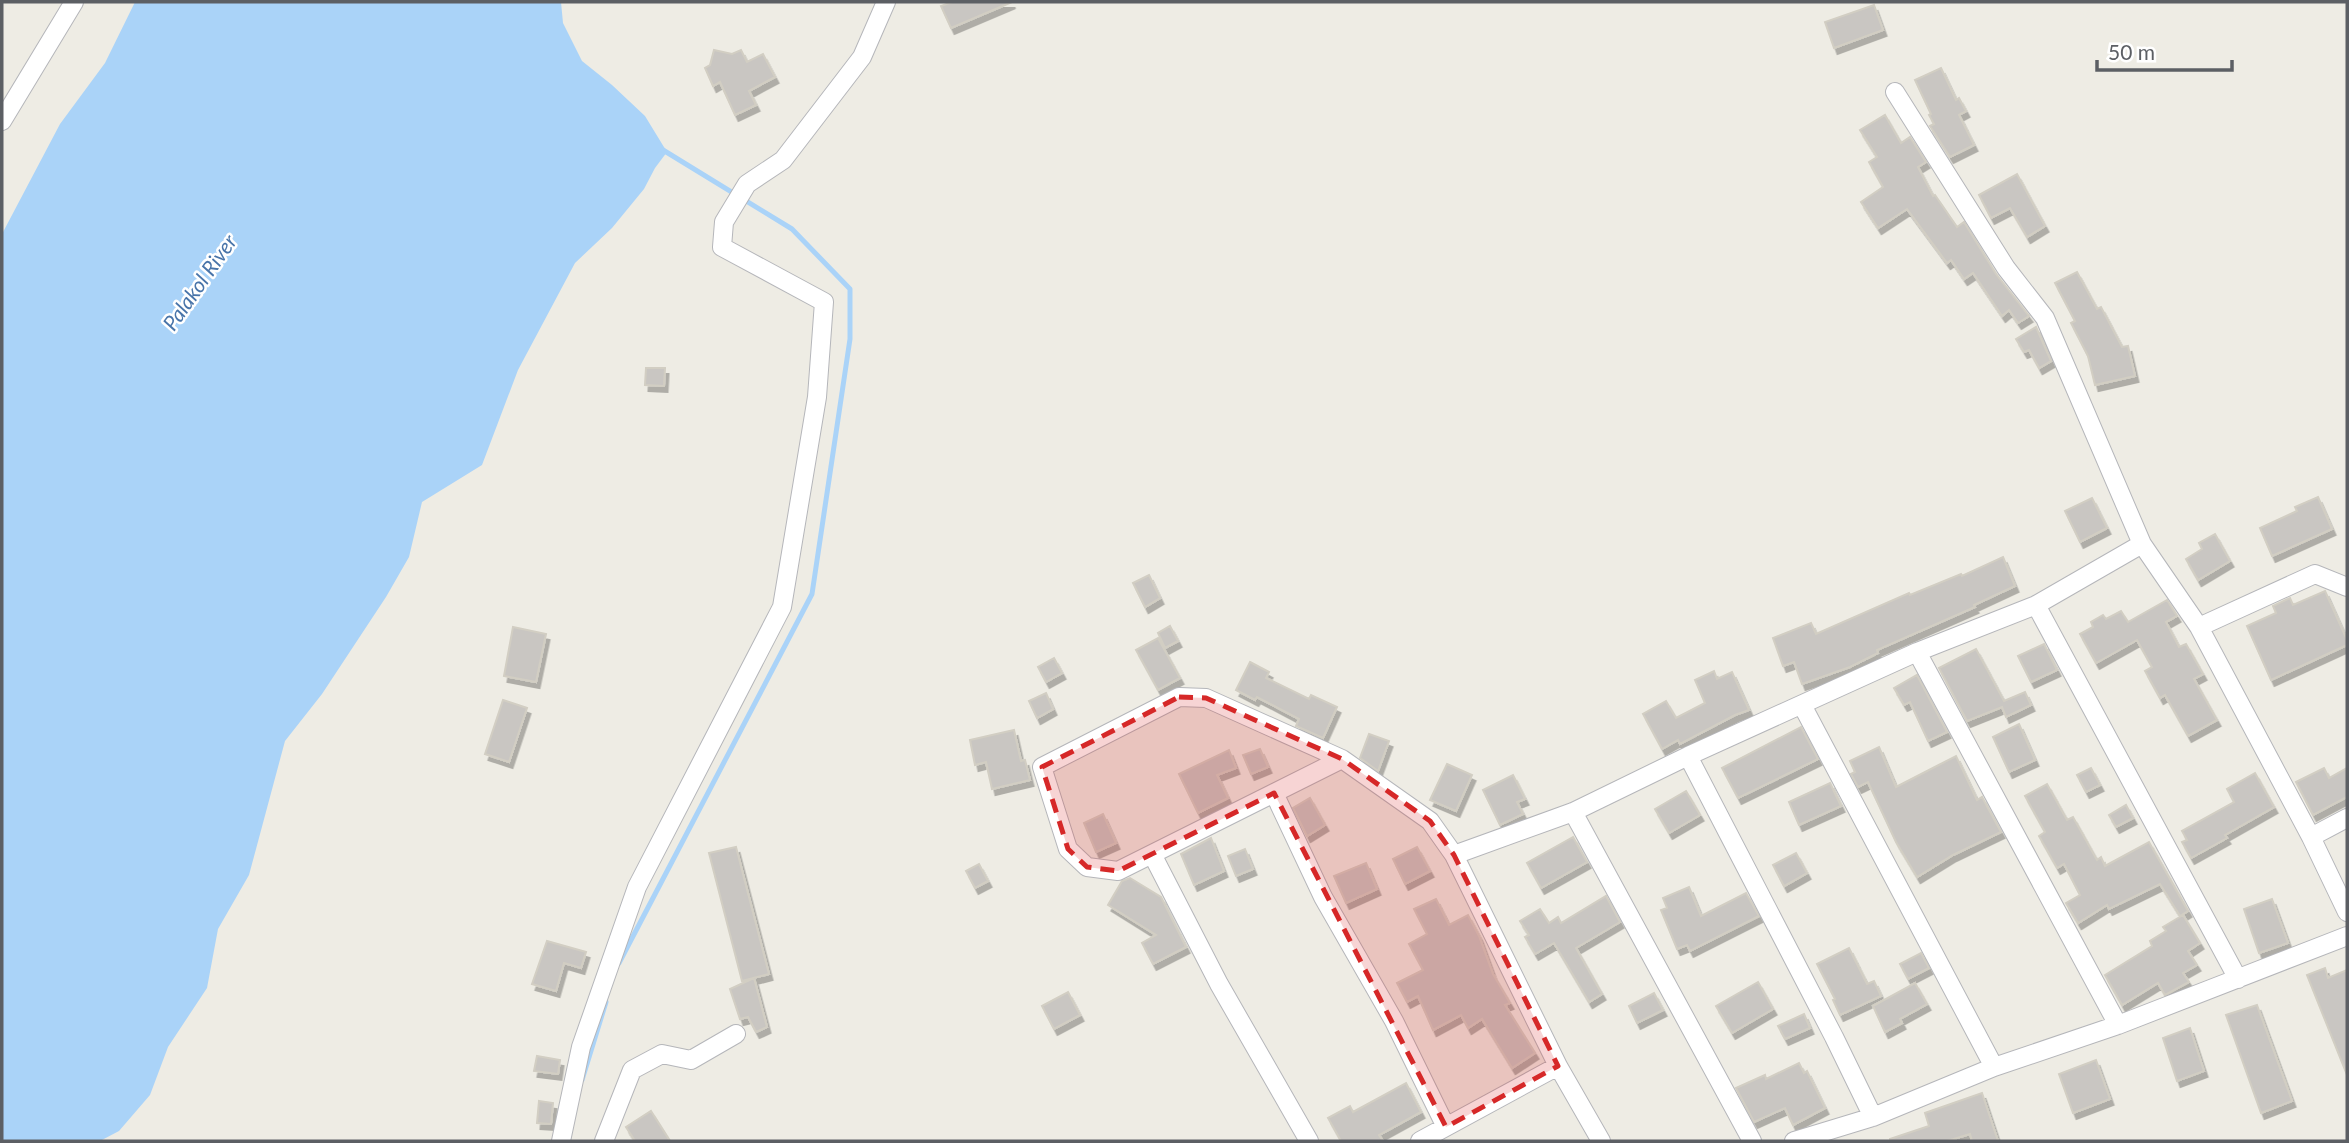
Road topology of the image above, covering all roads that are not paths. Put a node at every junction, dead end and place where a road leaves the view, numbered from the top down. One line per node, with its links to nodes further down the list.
1 (74, 2): 4 (street)
2 (886, 2): 28 (street)
3 (1895, 92): 5 (street)
4 (2, 121)
5 (2142, 544): 7 (street); 8 (street)
6 (2347, 587): 8 (street)
7 (2036, 605): 9 (street); 21 (street)
8 (2199, 627): 16 (street)
9 (1917, 652): 10 (street); 22 (street)
10 (1802, 705): 11 (street); 25 (street)
11 (1688, 756): 14 (street); 26 (street)
12 (1342, 759): 13 (street); 17 (street); 18 (street)
13 (1274, 793): 17 (street); 27 (street)
14 (1573, 812): 18 (street); 33 (street)
15 (2347, 818): 16 (street)
16 (2311, 837): 19 (street)
17 (1152, 854): 30 (street)
18 (1454, 855): 24 (street)
19 (2347, 912)
20 (2347, 936): 21 (street)
21 (2238, 979): 22 (street)
22 (2118, 1025): 25 (street)
23 (736, 1034): 29 (street)
24 (1558, 1066): 27 (street); 32 (street)
25 (1994, 1067): 26 (street)
26 (1873, 1116): 34 (street)
27 (1446, 1127): 31 (street)
28 (561, 1141)
29 (604, 1141)
30 (1309, 1141)
31 (1420, 1141)
32 (1601, 1141)
33 (1752, 1141)
34 (1794, 1141)

